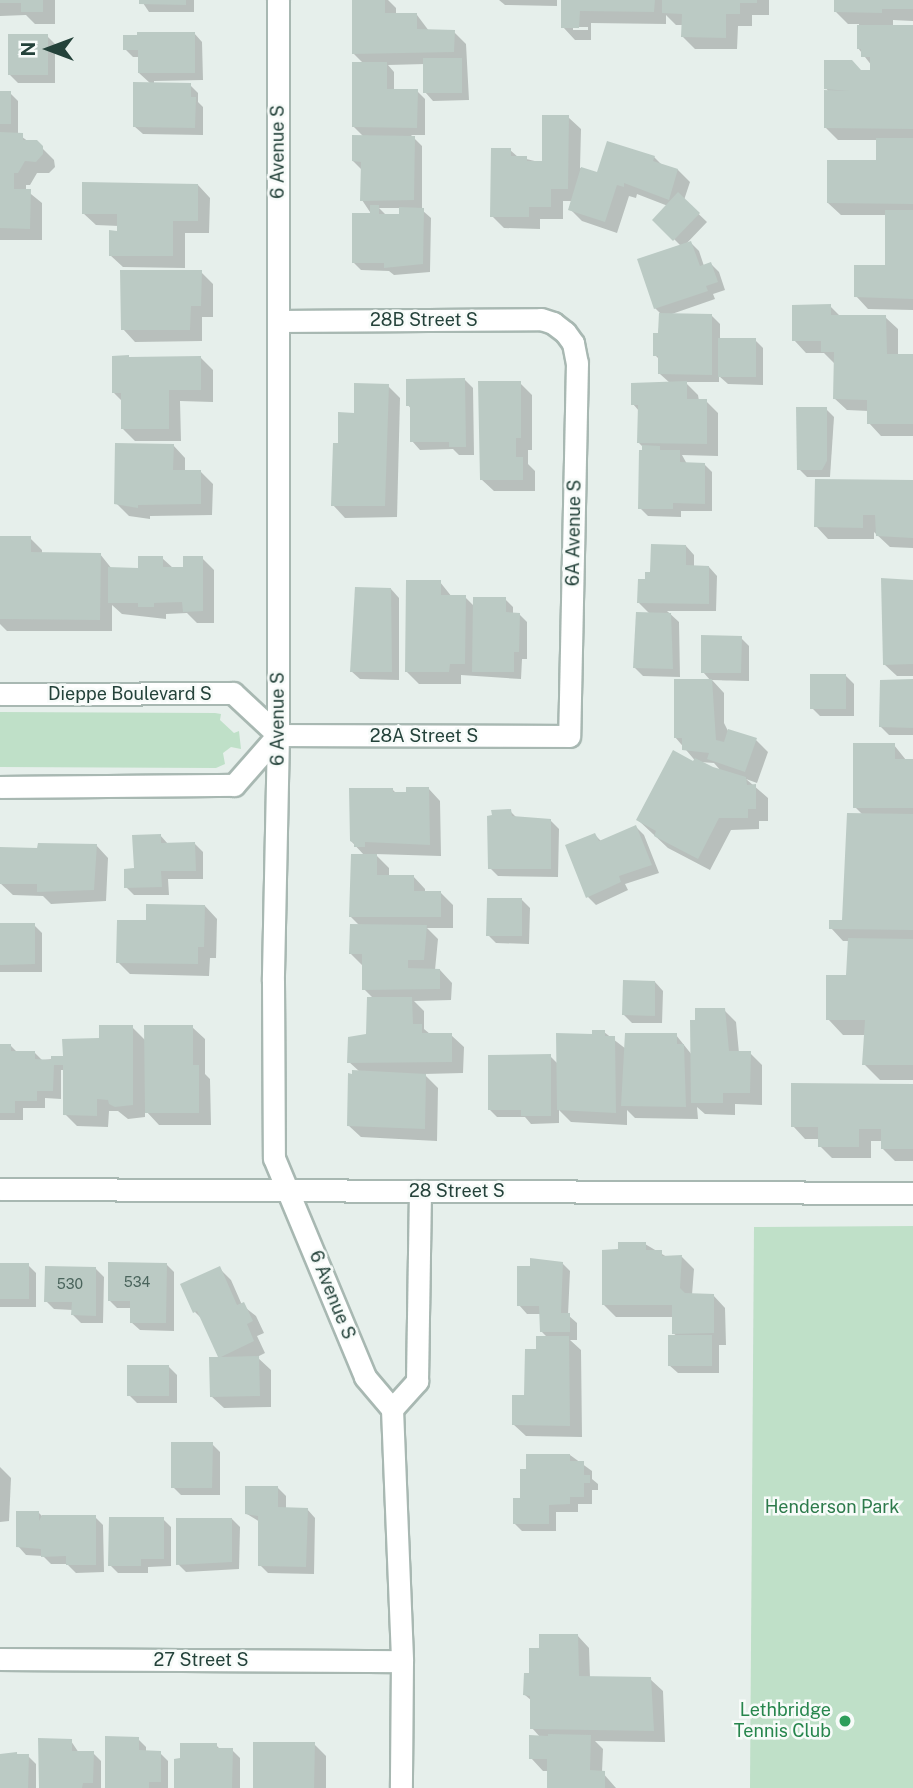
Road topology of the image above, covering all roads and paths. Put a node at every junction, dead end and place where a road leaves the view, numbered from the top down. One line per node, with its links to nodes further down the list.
1 (278, 0): 2 (street, 6 Avenue S)
2 (278, 321): 3 (street, 28B Street S); 5 (street, 6 Avenue S)
3 (565, 332): 6 (street, 6A Avenue S)
4 (0, 694): 5 (street, Dieppe Boulevard S)
5 (278, 735): 6 (street, 28A Street S); 7 (street); 9 (street, 6 Avenue S)
6 (569, 736)
7 (0, 786)
8 (0, 1189): 9 (street, 28 Street S)
9 (286, 1190): 10 (street, 28 Street S); 12 (street, 6 Avenue S)
10 (420, 1191): 11 (street, 28 Street S); 12 (street)
11 (913, 1193)
12 (392, 1409): 14 (street)
13 (0, 1660): 14 (street, 27 Street S)
14 (402, 1661): 15 (street)
15 (401, 1788)

